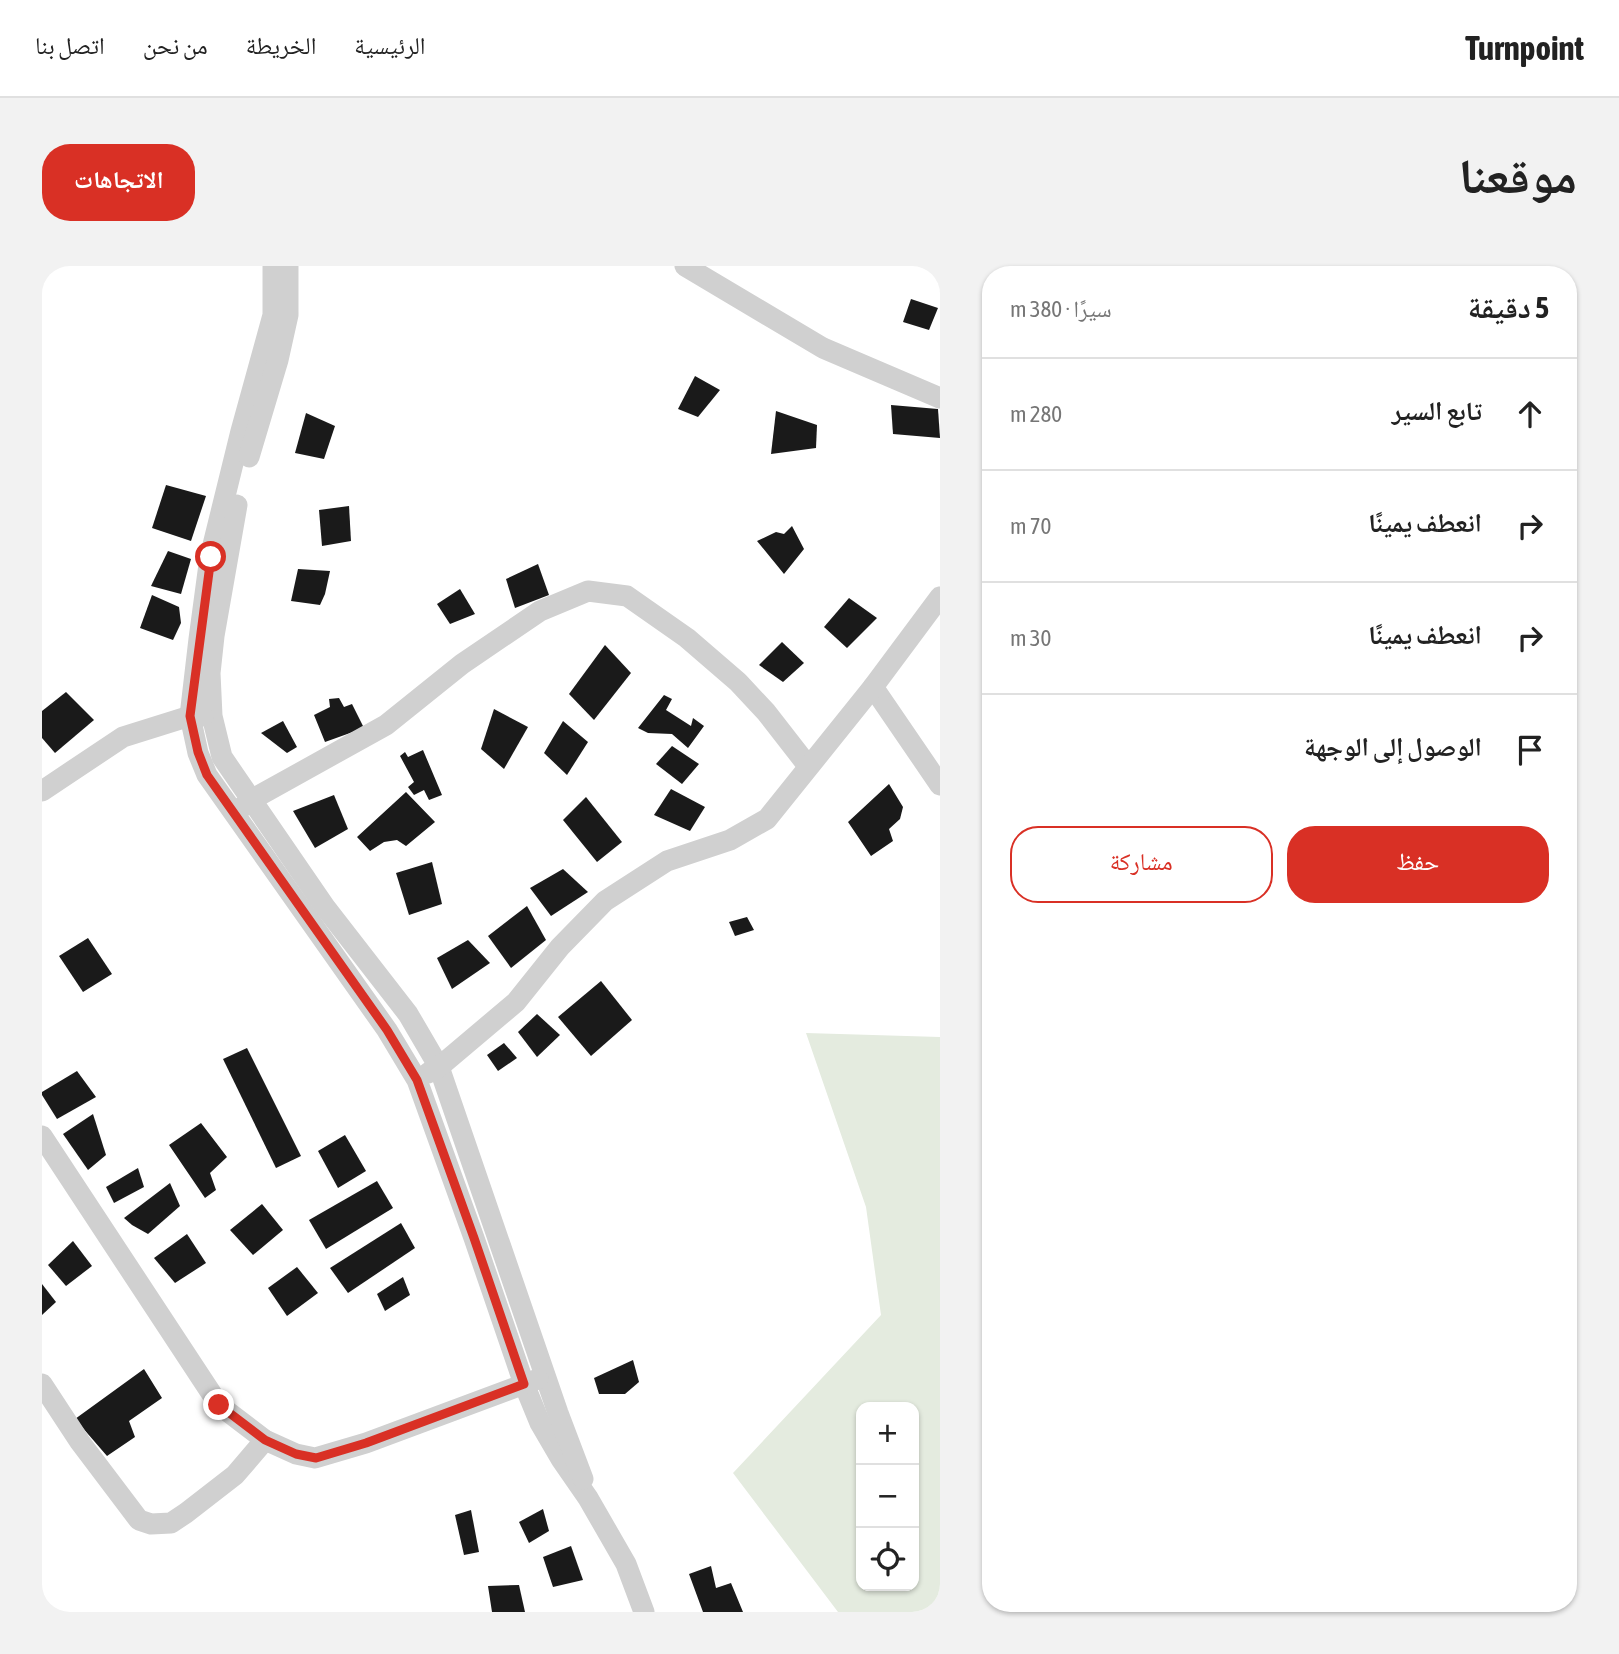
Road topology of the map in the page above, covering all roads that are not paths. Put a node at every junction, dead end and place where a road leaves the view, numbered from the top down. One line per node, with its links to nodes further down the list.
1 (273, 266): 7 (street)
2 (288, 266): 8 (street)
3 (685, 266): 4 (street)
4 (940, 398)
5 (940, 597): 6 (street)
6 (873, 687): 9 (street); 10 (street)
7 (190, 716): 8 (street); 11 (street); 13 (street)
8 (212, 716): 12 (street)
9 (808, 766): 12 (street); 14 (street)
10 (940, 785)
11 (42, 791)
12 (251, 800): 13 (street); 14 (street)
13 (233, 814): 15 (street)
14 (439, 1068): 15 (street); 17 (street)
15 (417, 1080): 19 (street)
16 (42, 1136): 20 (street)
17 (545, 1376): 19 (street); 21 (street)
18 (42, 1384): 20 (street)
19 (524, 1384): 20 (street); 21 (street)
20 (265, 1440)
21 (588, 1498): 22 (street)
22 (645, 1612)

